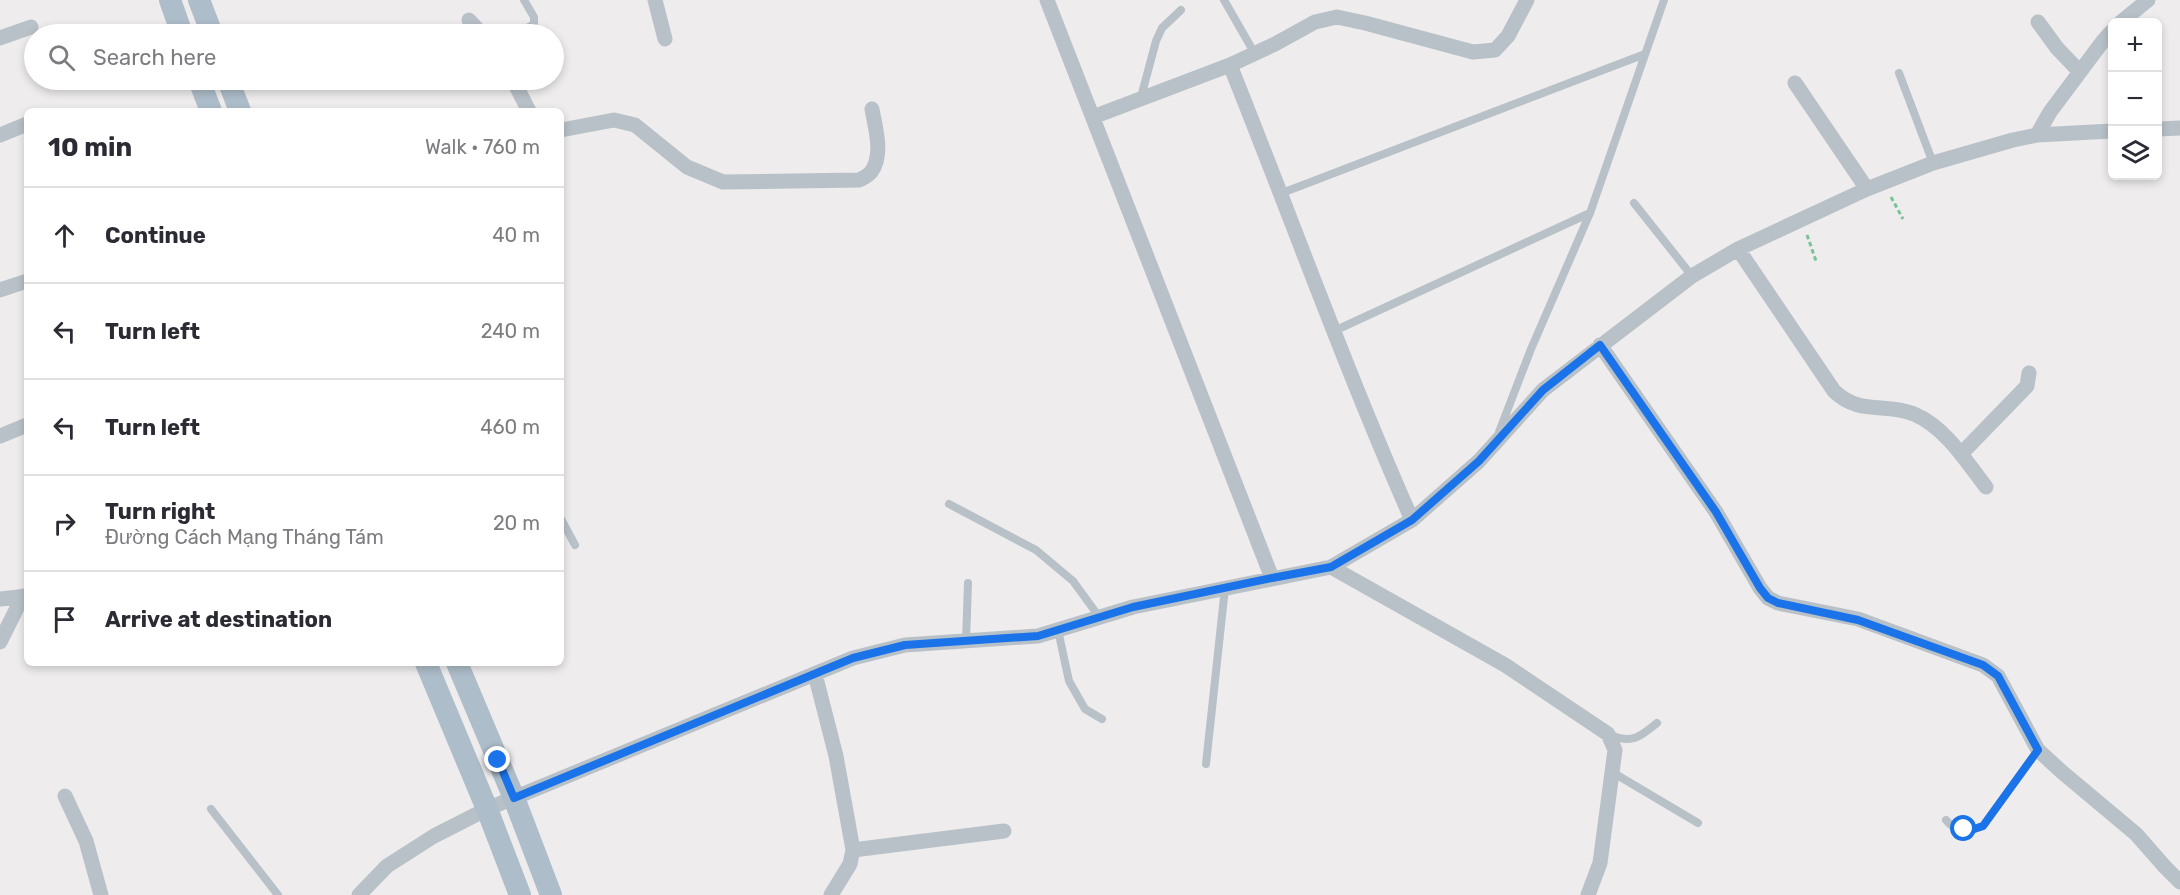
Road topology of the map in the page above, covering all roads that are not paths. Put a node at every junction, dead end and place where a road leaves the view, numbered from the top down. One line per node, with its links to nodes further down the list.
1 (170, 0): 14 (main road)
2 (199, 0): 15 (main road)
3 (524, 0): 17 (lane)
4 (655, 0): 21 (street)
5 (1047, 0): 36 (street)
6 (1224, 0): 22 (lane)
7 (1664, 0): 23 (lane)
8 (2148, 0): 11 (street)
9 (1525, 1): 22 (street)
10 (1181, 10): 31 (lane)
11 (2126, 18)
12 (469, 20): 16 (street)
13 (2038, 22): 25 (street)
14 (178, 24)
15 (208, 24)
16 (473, 24)
17 (534, 24)
18 (24, 29): 20 (street)
19 (2108, 36): 25 (street)
20 (0, 38)
21 (665, 39)
22 (1255, 54): 24 (street)
23 (1645, 54): 46 (lane); 48 (lane)
24 (1230, 65): 31 (street); 46 (street)
25 (2079, 72): 43 (street)
26 (1899, 73): 44 (lane)
27 (1795, 83): 45 (street)
28 (203, 90): 32 (main road)
29 (232, 90): 33 (main road)
30 (518, 90): 34 (street)
31 (1140, 99): 36 (street)
32 (210, 108)
33 (239, 108)
34 (528, 108)
35 (872, 109): 39 (street)
36 (1093, 117): 66 (street)
37 (24, 125): 42 (street)
38 (2180, 128): 40 (street)
39 (564, 129)
40 (2162, 129)
41 (2108, 131): 43 (street)
42 (0, 135)
43 (2037, 135): 44 (street)
44 (1933, 163): 45 (street)
45 (1867, 189): 49 (street)
46 (1282, 193): 53 (street)
47 (1634, 203): 50 (lane)
48 (1590, 213): 53 (lane); 58 (lane)
49 (1738, 249): 50 (street); 59 (street)
50 (1692, 276): 54 (street)
51 (24, 282): 52 (street)
52 (0, 290)
53 (1334, 331): 62 (street)
54 (1600, 345): 58 (street); 82 (street)
55 (2029, 373): 59 (street)
56 (24, 426): 57 (street)
57 (0, 436)
58 (1494, 444): 62 (street)
59 (1961, 454): 60 (street)
60 (1986, 487)
61 (949, 504): 72 (lane)
62 (1412, 520): 65 (street)
63 (564, 525): 64 (lane)
64 (575, 545)
65 (1331, 567): 66 (street); 81 (street)
66 (1272, 578): 68 (street)
67 (968, 584): 74 (lane)
68 (1225, 588): 72 (street); 83 (lane)
69 (24, 596): 71 (street)
70 (24, 598): 75 (street)
71 (0, 599)
72 (1100, 618): 73 (street)
73 (1058, 630): 74 (street); 79 (lane)
74 (966, 641): 78 (street)
75 (0, 642)
76 (427, 666): 88 (main road)
77 (458, 666): 86 (main road)
78 (815, 674): 86 (street); 92 (street)
79 (1102, 719)
80 (1657, 723): 81 (lane)
81 (1608, 734): 84 (street)
82 (2038, 750): 89 (lane); 93 (street)
83 (1206, 764)
84 (1612, 772): 90 (lane); 94 (street)
85 (65, 796): 95 (street)
86 (514, 798): 88 (street); 99 (main road)
87 (211, 809): 96 (lane)
88 (488, 809): 97 (street); 98 (main road)
89 (1946, 820)
90 (1698, 823)
91 (1004, 831): 92 (street)
92 (853, 850): 100 (street)
93 (2180, 882)
94 (1592, 894)
95 (101, 895)
96 (278, 895)
97 (359, 895)
98 (520, 895)
99 (551, 895)
100 (831, 895)

